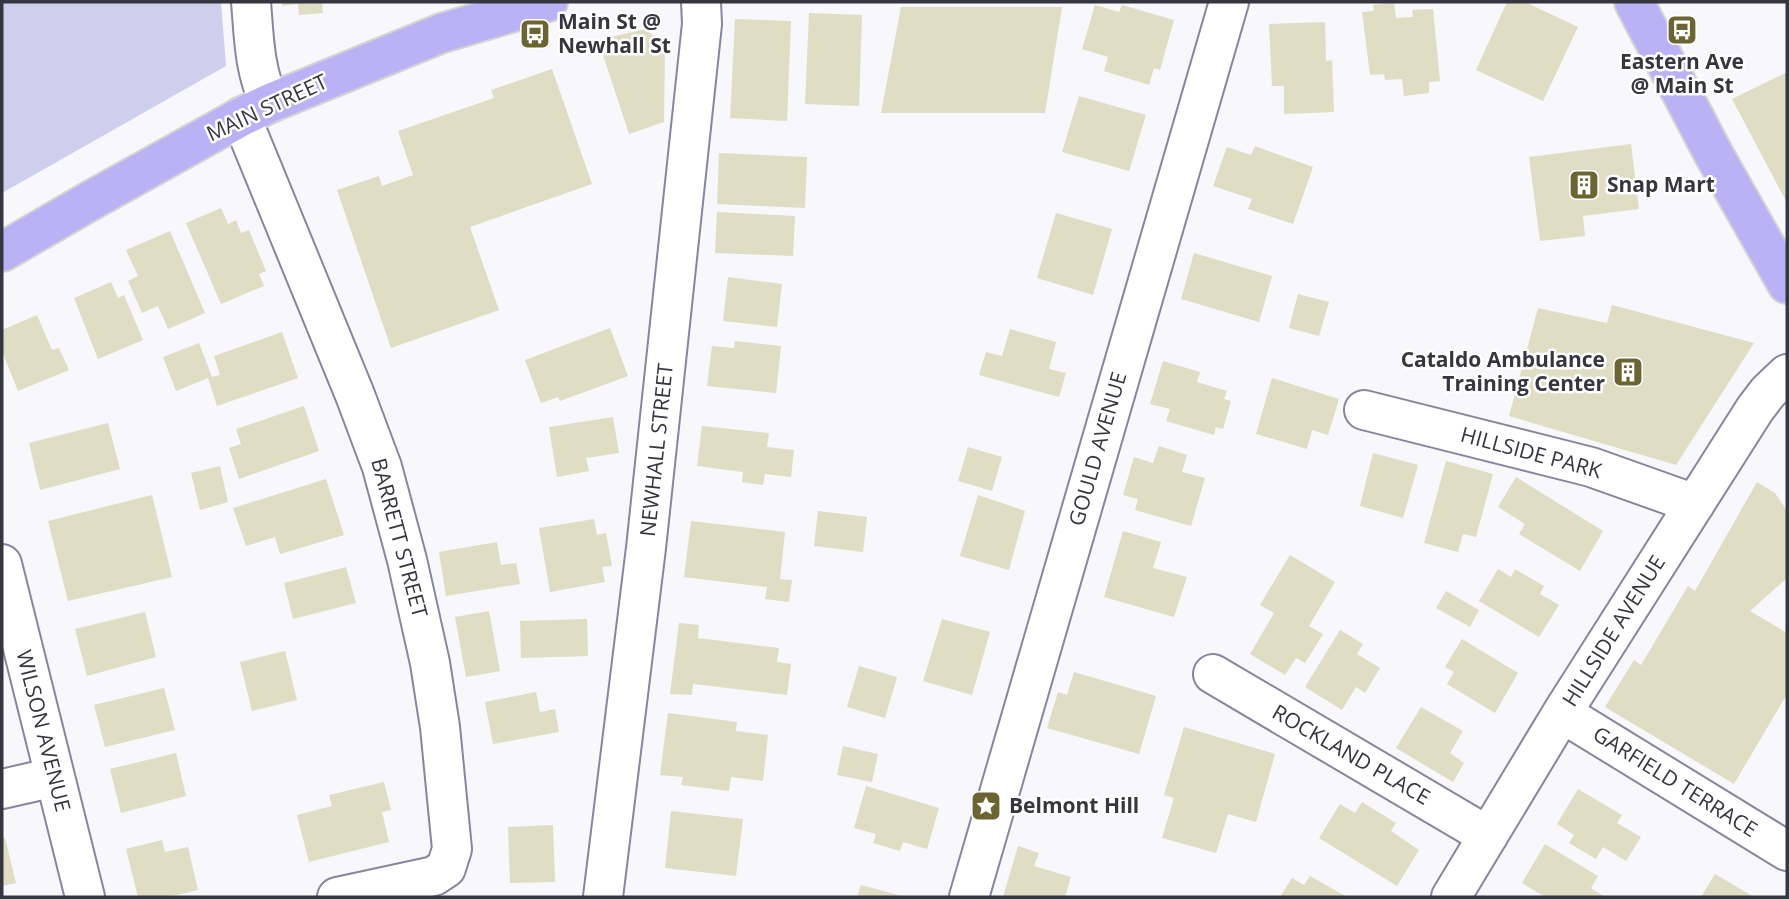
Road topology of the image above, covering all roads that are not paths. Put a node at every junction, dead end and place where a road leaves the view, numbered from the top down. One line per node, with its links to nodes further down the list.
1 (251, 2): 7 (street)
2 (548, 2): 6 (main road, MAIN STREET)
3 (701, 2): 22 (street, NEWHALL STREET)
4 (1229, 2): 23 (street, GOULD AVENUE)
5 (1634, 2): 9 (main road)
6 (479, 11): 7 (main road, MAIN STREET)
7 (256, 110): 8 (main road, MAIN STREET); 21 (street, BARRETT STREET)
8 (2, 252)
9 (1787, 284)
10 (1787, 374): 12 (street, HILLSIDE AVENUE)
11 (1364, 410): 12 (street, HILLSIDE PARK)
12 (1695, 504): 15 (street, HILLSIDE AVENUE)
13 (2, 564): 16 (street, WILSON AVENUE)
14 (1213, 674): 18 (street, ROCKLAND PLACE)
15 (1562, 713): 18 (street, HILLSIDE AVENUE); 19 (street, GARFIELD TERRACE)
16 (55, 777): 17 (street); 20 (street, WILSON AVENUE)
17 (2, 789)
18 (1488, 836): 24 (street, HILLSIDE AVENUE)
19 (1787, 851)
20 (85, 897)
21 (337, 897)
22 (603, 897)
23 (970, 897)
24 (1451, 897)

